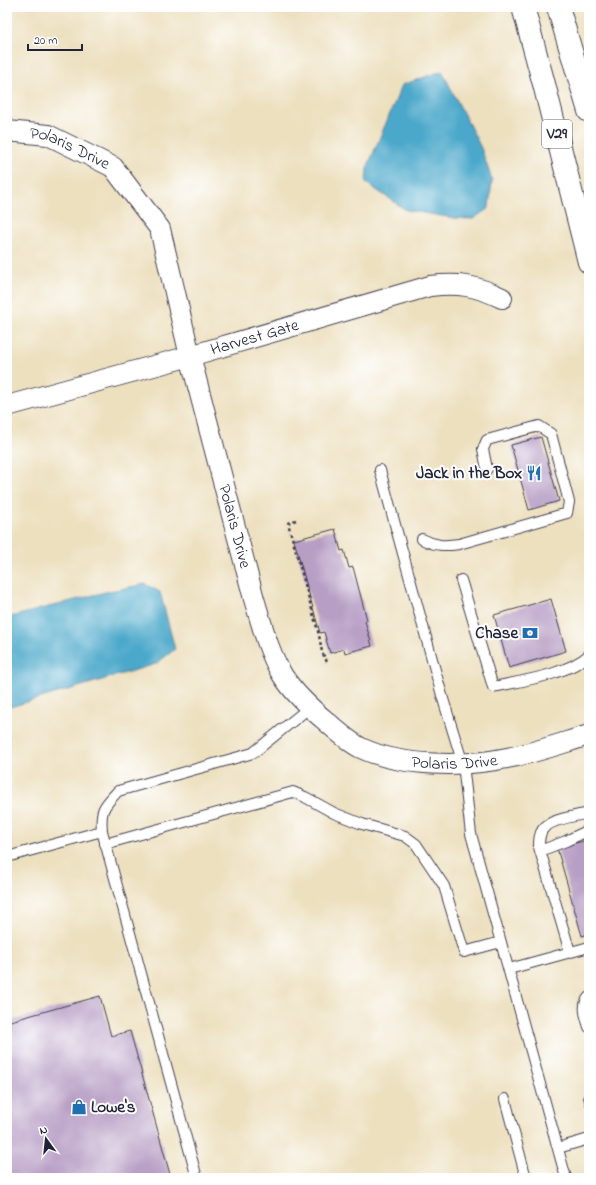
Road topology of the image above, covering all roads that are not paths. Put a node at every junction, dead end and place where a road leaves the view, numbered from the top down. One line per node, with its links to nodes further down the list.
1 (523, 7): 5 (main road, V29)
2 (558, 7): 3 (main road, V29)
3 (589, 111)
4 (7, 131): 7 (street, Polaris Drive)
5 (589, 262)
6 (502, 298): 7 (street, Harvest Gate)
7 (190, 356): 8 (street, Harvest Gate); 14 (street, Polaris Drive)
8 (7, 406)
9 (487, 469): 11 (lane)
10 (380, 470): 16 (lane)
11 (422, 539)
12 (461, 580): 13 (lane)
13 (589, 655)
14 (310, 707): 16 (street, Polaris Drive); 19 (lane)
15 (589, 735): 16 (street, Polaris Drive)
16 (463, 764): 23 (lane)
17 (589, 813): 21 (lane)
18 (589, 830): 21 (lane)
19 (102, 831): 20 (lane); 22 (lane)
20 (106, 844): 23 (lane); 32 (lane)
21 (540, 851): 25 (lane)
22 (7, 857)
23 (501, 942): 26 (lane)
24 (589, 947): 25 (lane)
25 (570, 952): 26 (lane)
26 (509, 969): 31 (lane)
27 (589, 997): 28 (lane)
28 (589, 1027)
29 (505, 1099): 33 (lane)
30 (589, 1139): 31 (lane)
31 (558, 1148): 34 (lane)
32 (197, 1178)
33 (526, 1178)
34 (566, 1178)

